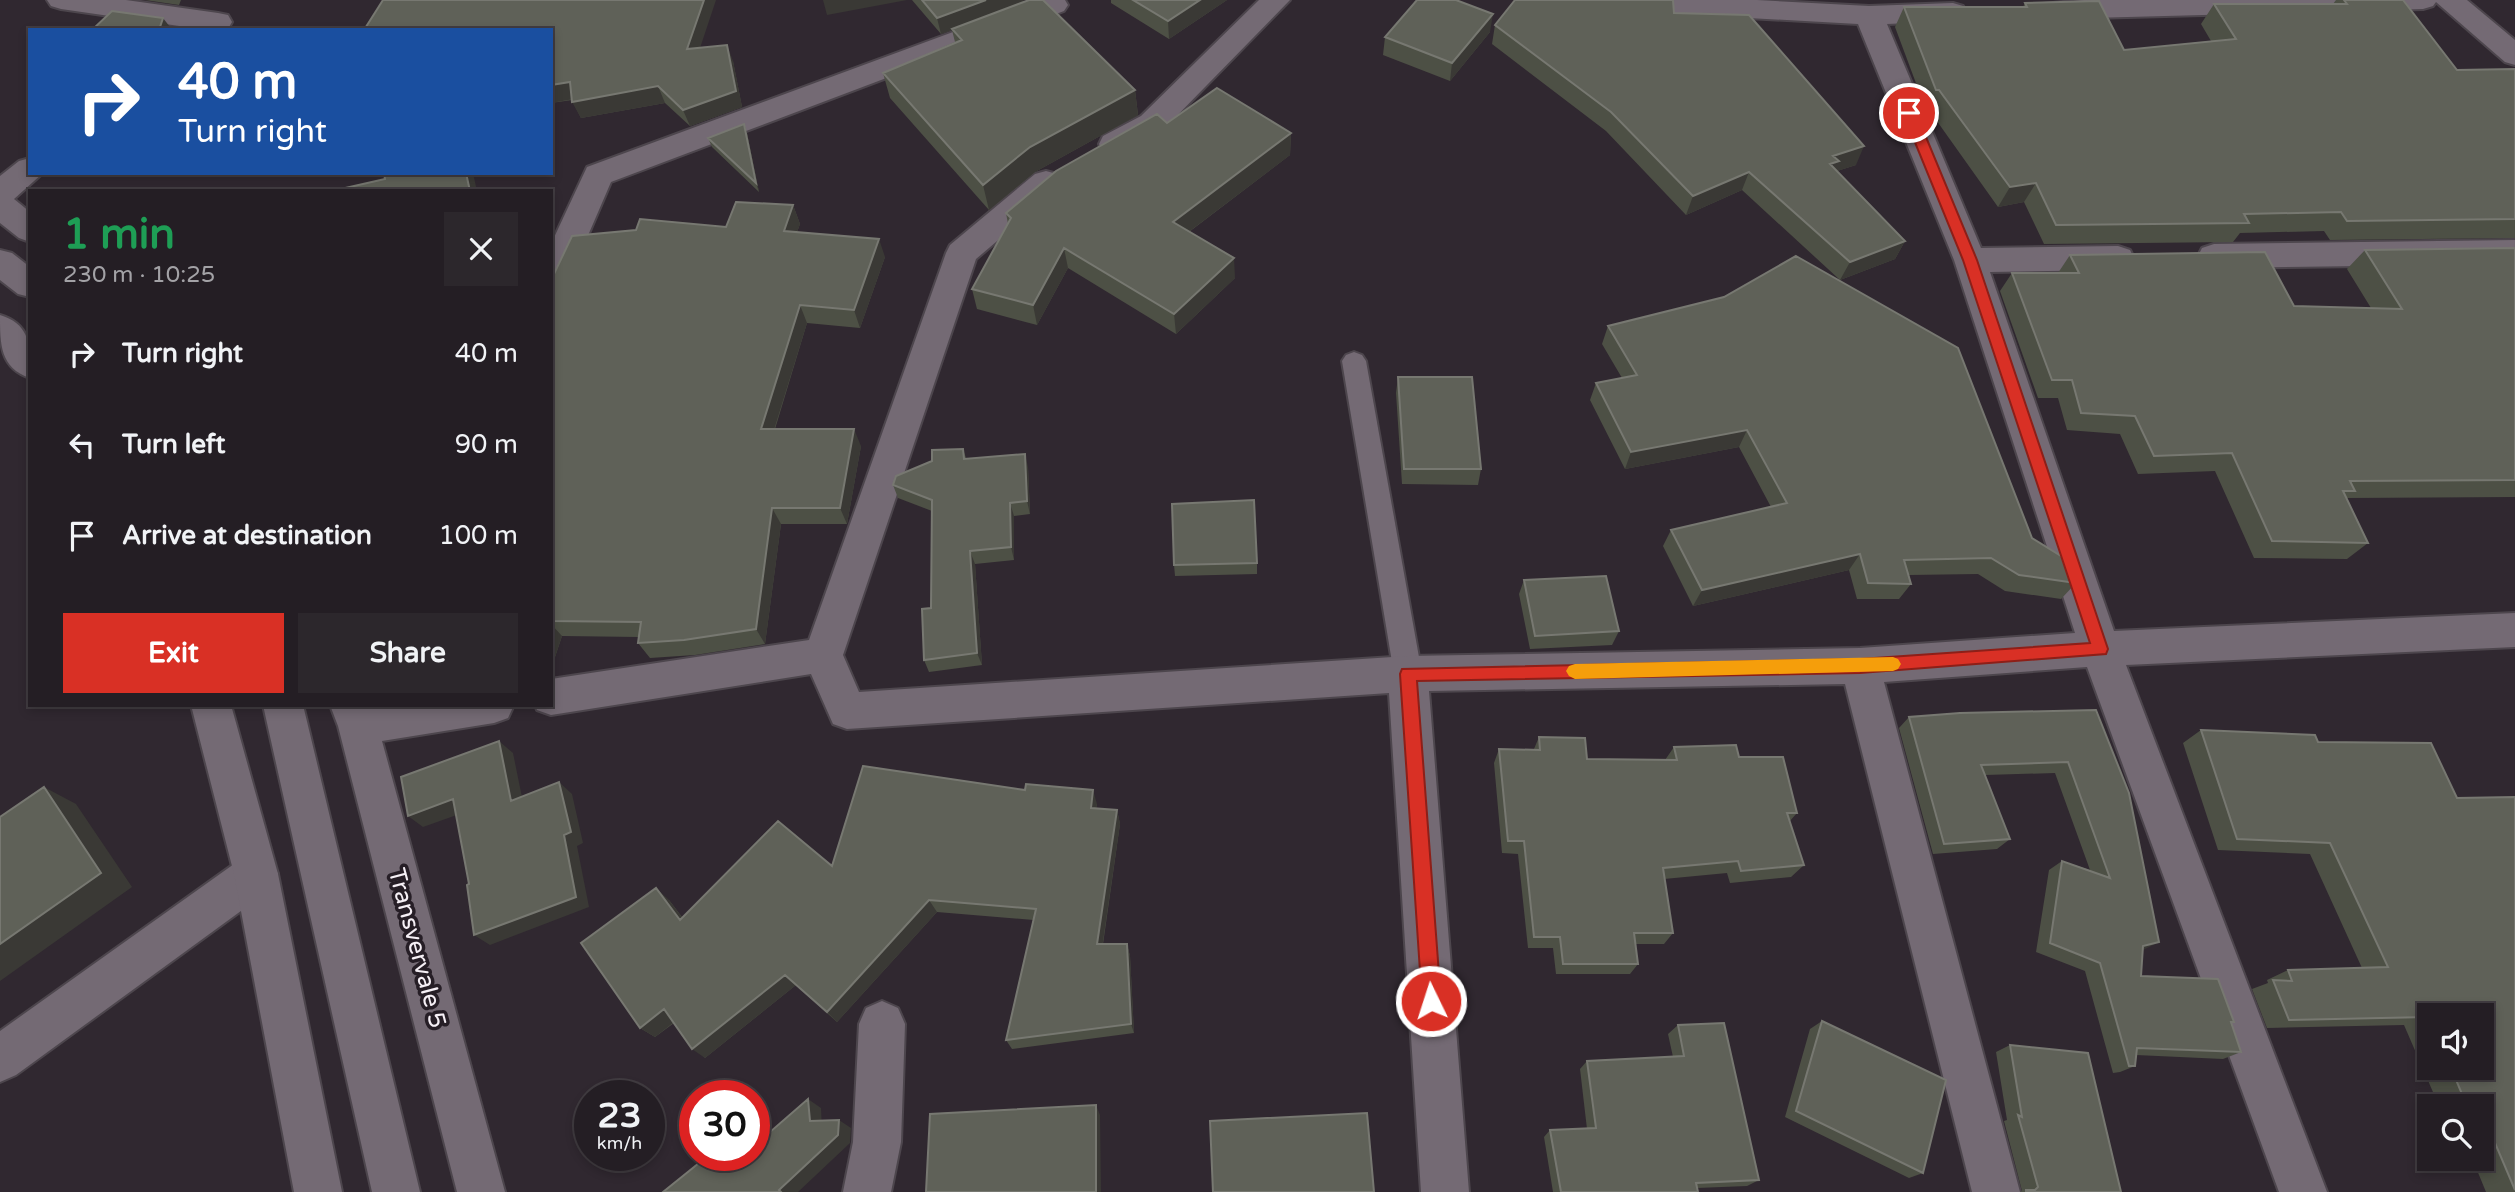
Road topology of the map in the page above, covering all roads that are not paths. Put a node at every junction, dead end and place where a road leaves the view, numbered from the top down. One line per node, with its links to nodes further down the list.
1 (61, 0): 11 (street)
2 (240, 0): 11 (street)
3 (1276, 0): 27 (street)
4 (2423, 0): 8 (street)
5 (2449, 0): 12 (street)
6 (1609, 2): 10 (street)
7 (1054, 5): 20 (street)
8 (2021, 11)
9 (1980, 12): 10 (street)
10 (1869, 15): 18 (street)
11 (213, 26)
12 (2515, 55)
13 (28, 171): 14 (street)
14 (0, 192)
15 (0, 205): 16 (street)
16 (28, 228)
17 (2515, 252): 18 (street)
18 (1970, 260): 26 (street)
19 (0, 262): 21 (street)
20 (553, 277)
21 (28, 283)
22 (0, 328): 24 (street)
23 (1354, 361): 29 (lane)
24 (28, 363)
25 (2515, 631): 26 (street)
26 (2100, 649): 28 (street); 44 (street)
27 (822, 655): 29 (street); 30 (street)
28 (1860, 666): 29 (street); 43 (street)
29 (1408, 674): 42 (street)
30 (553, 696)
31 (212, 707): 35 (street)
32 (283, 707): 39 (street)
33 (455, 707): 34 (street)
34 (358, 712): 40 (street, Transvervale 5)
35 (256, 874): 37 (street); 38 (street)
36 (882, 1024): 41 (street)
37 (0, 1059)
38 (318, 1192)
39 (396, 1192)
40 (481, 1192)
41 (867, 1192)
42 (1445, 1192)
43 (1996, 1192)
44 (2303, 1192)

